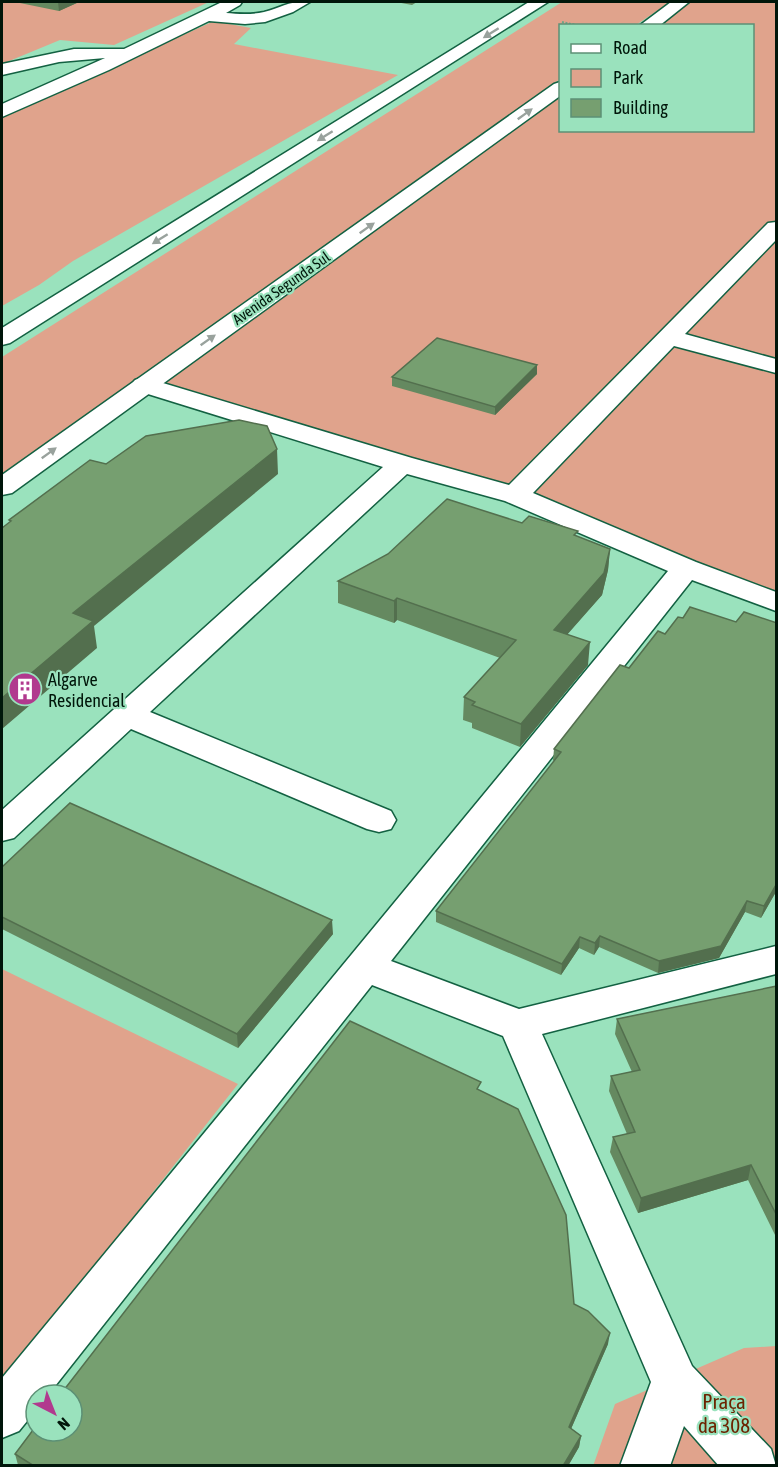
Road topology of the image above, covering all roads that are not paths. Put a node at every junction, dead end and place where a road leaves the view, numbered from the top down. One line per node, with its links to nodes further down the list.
1 (234, 2): 5 (street)
2 (295, 2): 5 (street)
3 (540, 2): 12 (street, one-way to 12)
4 (681, 2): 6 (street)
5 (205, 15): 7 (street)
6 (650, 24)
7 (126, 54): 8 (street); 10 (street)
8 (2, 70)
9 (559, 89): 15 (street, Avenida Segunda Sul, one-way to 9)
10 (2, 111)
11 (777, 228): 13 (street)
12 (6, 332)
13 (671, 338): 14 (street); 18 (street)
14 (777, 366)
15 (144, 385): 16 (street); 17 (street, Avenida Segunda Sul, one-way to 15)
16 (402, 464): 18 (street); 21 (street)
17 (2, 487)
18 (515, 495): 19 (street)
19 (686, 568): 20 (street); 25 (street)
20 (777, 602)
21 (126, 715): 22 (street); 23 (street)
22 (379, 820)
23 (2, 829)
24 (777, 960): 26 (street)
25 (363, 966): 26 (street); 28 (street)
26 (518, 1025): 27 (street)
27 (675, 1382): 29 (street); 30 (street)
28 (2, 1415)
29 (645, 1466)
30 (753, 1466)

